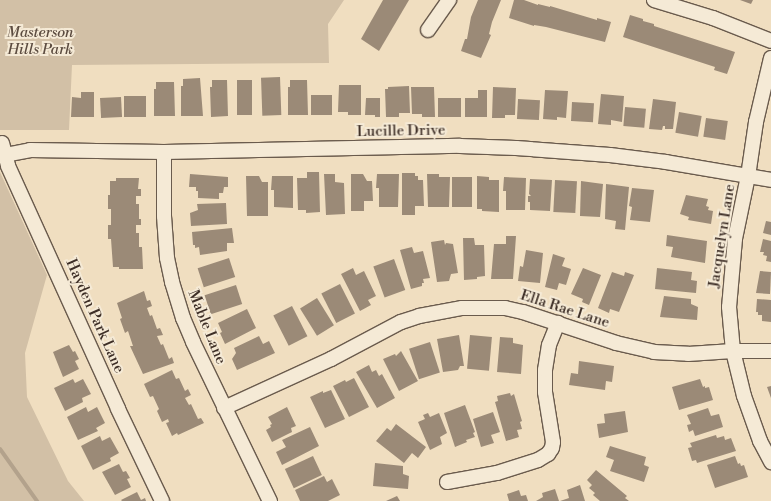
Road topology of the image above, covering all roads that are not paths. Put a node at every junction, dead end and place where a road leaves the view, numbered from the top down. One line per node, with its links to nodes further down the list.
1 (450, 0): 3 (street)
2 (654, 0): 4 (street)
3 (428, 30)
4 (771, 41)
5 (771, 58): 8 (street, Jacquelyn Lane)
6 (2, 149): 7 (street, Lucille Drive); 16 (street, Hayden Park Lane)
7 (164, 152): 8 (street, Lucille Drive); 13 (street, Mable Lane)
8 (748, 176): 9 (street, Lucille Drive); 11 (street, Jacquelyn Lane)
9 (771, 180)
10 (558, 323): 11 (street, Ella Rae Lane); 13 (street, Ella Rae Lane); 15 (street)
11 (733, 351): 12 (street, Ella Rae Lane); 14 (street, Jacquelyn Lane)
12 (771, 351)
13 (224, 408): 17 (street, Mable Lane)
14 (771, 462)
15 (447, 482)
16 (162, 501)
17 (270, 501)

